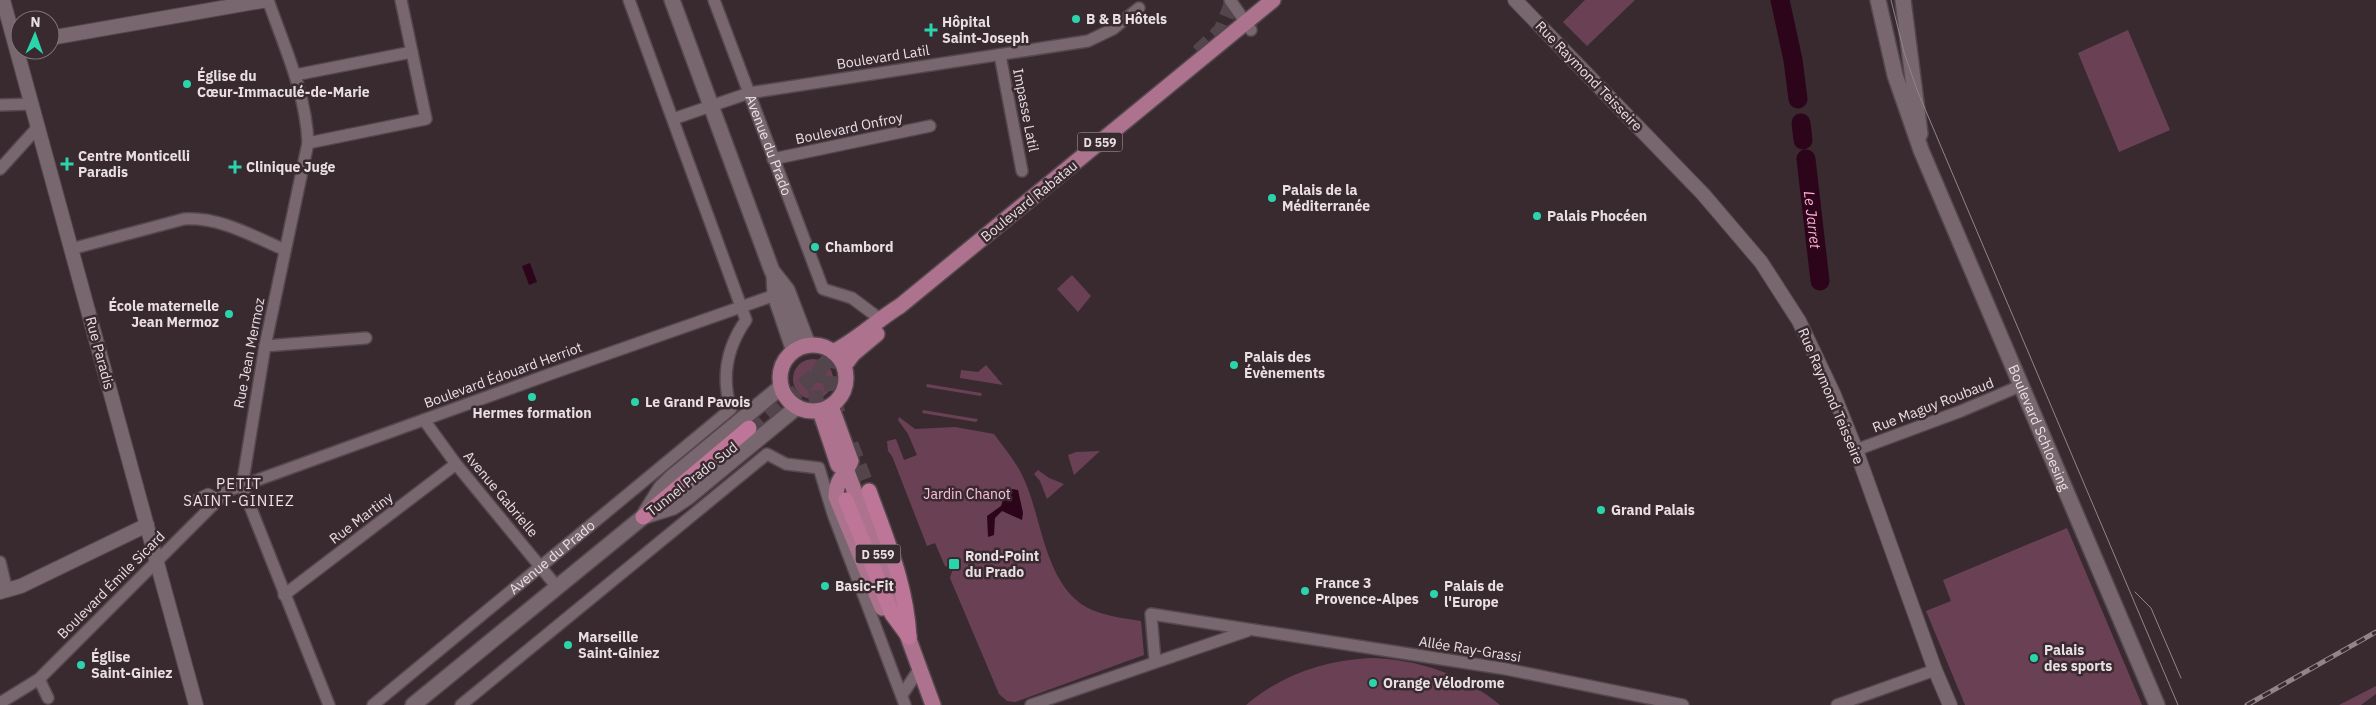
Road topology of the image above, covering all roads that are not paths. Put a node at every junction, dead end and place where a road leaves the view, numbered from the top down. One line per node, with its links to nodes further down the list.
1 (3, 0): 13 (street, Rue Paradis)
2 (267, 0): 15 (street); 19 (street, Rue Jean Mermoz)
3 (401, 0): 16 (street)
4 (629, 0): 24 (street)
5 (672, 0): 23 (main road)
6 (714, 0): 20 (street, Avenue du Prado)
7 (1230, 0): 14 (street)
8 (1273, 0): 14 (main road, Boulevard Rabatau / D 559)
9 (1515, 0): 50 (street, Rue Raymond Teisseire)
10 (1878, 0): 28 (main road, Boulevard Schloesing)
11 (1902, 0): 28 (main road, Boulevard Schloesing)
12 (1139, 8): 17 (street, Boulevard Latil)
13 (10, 20)
14 (1248, 27): 37 (main road, Boulevard Rabatau / D 559)
15 (60, 36)
16 (412, 52): 19 (street); 27 (street)
17 (1000, 54): 20 (street, Boulevard Latil); 31 (street, Impasse Latil)
18 (22, 60): 21 (street, Rue Paradis)
19 (295, 75): 27 (street, Rue Jean Mermoz)
20 (749, 93): 23 (street, Boulevard Latil); 29 (street, Avenue du Prado)
21 (32, 104): 22 (street); 26 (street, Rue Paradis)
22 (0, 105)
23 (712, 105): 24 (street); 34 (main road)
24 (674, 119): 36 (street)
25 (930, 126): 29 (street, Boulevard Onfroy)
26 (38, 127): 30 (street); 32 (street, Rue Paradis)
27 (308, 143): 33 (street, Rue Jean Mermoz)
28 (1921, 150): 44 (main road, Boulevard Schloesing)
29 (773, 159): 38 (street, Avenue du Prado)
30 (0, 169)
31 (1022, 171)
32 (71, 249): 33 (street); 60 (street, Rue Paradis)
33 (285, 250): 40 (street, Rue Jean Mermoz)
34 (774, 274): 35 (main road); 41 (main road)
35 (775, 295): 36 (street, Boulevard Édouard Herriot); 41 (main road)
36 (742, 306): 48 (street, Boulevard Édouard Herriot); 63 (street, Avenue du Prado)
37 (900, 306): 38 (main road, Boulevard Rabatau / D 559); 43 (main road, Boulevard Rabatau / D 559)
38 (880, 319): 42 (main road, Boulevard Rabatau / D 559)
39 (366, 338): 40 (street)
40 (265, 346): 53 (street, Rue Jean Mermoz)
41 (801, 348): 42 (main road); 45 (main road)
42 (833, 352): 43 (main road)
43 (844, 366): 47 (main road)
44 (2020, 386): 50 (street, Rue Maguy Roubaud); 86 (main road, Boulevard Schloesing)
45 (781, 388): 46 (main road); 59 (main road, Avenue du Prado)
46 (796, 407): 47 (main road); 52 (main road, Avenue du Prado)
47 (825, 409): 68 (main road)
48 (424, 420): 51 (street, Avenue Gabrielle); 53 (street, Boulevard Édouard Herriot)
49 (751, 430): 59 (highway, Tunnel Prado Sud)
50 (1856, 450): 71 (street, Rue Raymond Teisseire)
51 (456, 464): 63 (street, Avenue Gabrielle); 66 (street, Rue Martiny)
52 (706, 480): 55 (street); 59 (main road, Avenue du Prado)
53 (242, 486): 56 (street, Boulevard Émile Sicard); 66 (street)
54 (869, 491): 68 (highway)
55 (718, 496): 74 (street); 80 (street)
56 (219, 499): 57 (street); 61 (street, Boulevard Émile Sicard)
57 (194, 500)
58 (846, 500): 68 (highway)
59 (643, 517): 64 (main road, Avenue du Prado)
60 (147, 525): 61 (street, Rue Paradis); 65 (street)
61 (157, 561): 72 (street, Boulevard Émile Sicard); 76 (street, Rue Paradis)
62 (0, 562): 65 (street)
63 (542, 566): 64 (street, Avenue Gabrielle); 78 (street, Avenue du Prado)
64 (557, 587): 79 (main road, Avenue du Prado)
65 (3, 592)
66 (284, 595): 77 (street)
67 (1251, 630): 69 (street, Allée Ray-Grassi); 69 (street, Allée Ray-Grassi); 83 (street, Allée Ray-Grassi)
68 (909, 637): 70 (main road)
69 (1155, 661): 82 (street, Allée Ray-Grassi)
70 (920, 668): 74 (street); 81 (main road)
71 (1935, 670): 84 (street); 85 (street, Rue Raymond Teisseire)
72 (39, 679): 73 (street); 75 (street, Boulevard Émile Sicard)
73 (48, 698)
74 (904, 700)
75 (0, 703)
76 (196, 705)
77 (328, 705)
78 (373, 705)
79 (413, 705)
80 (461, 705)
81 (933, 705)
82 (1031, 705)
83 (1683, 705)
84 (1837, 705)
85 (1950, 705)
86 (2158, 705)

